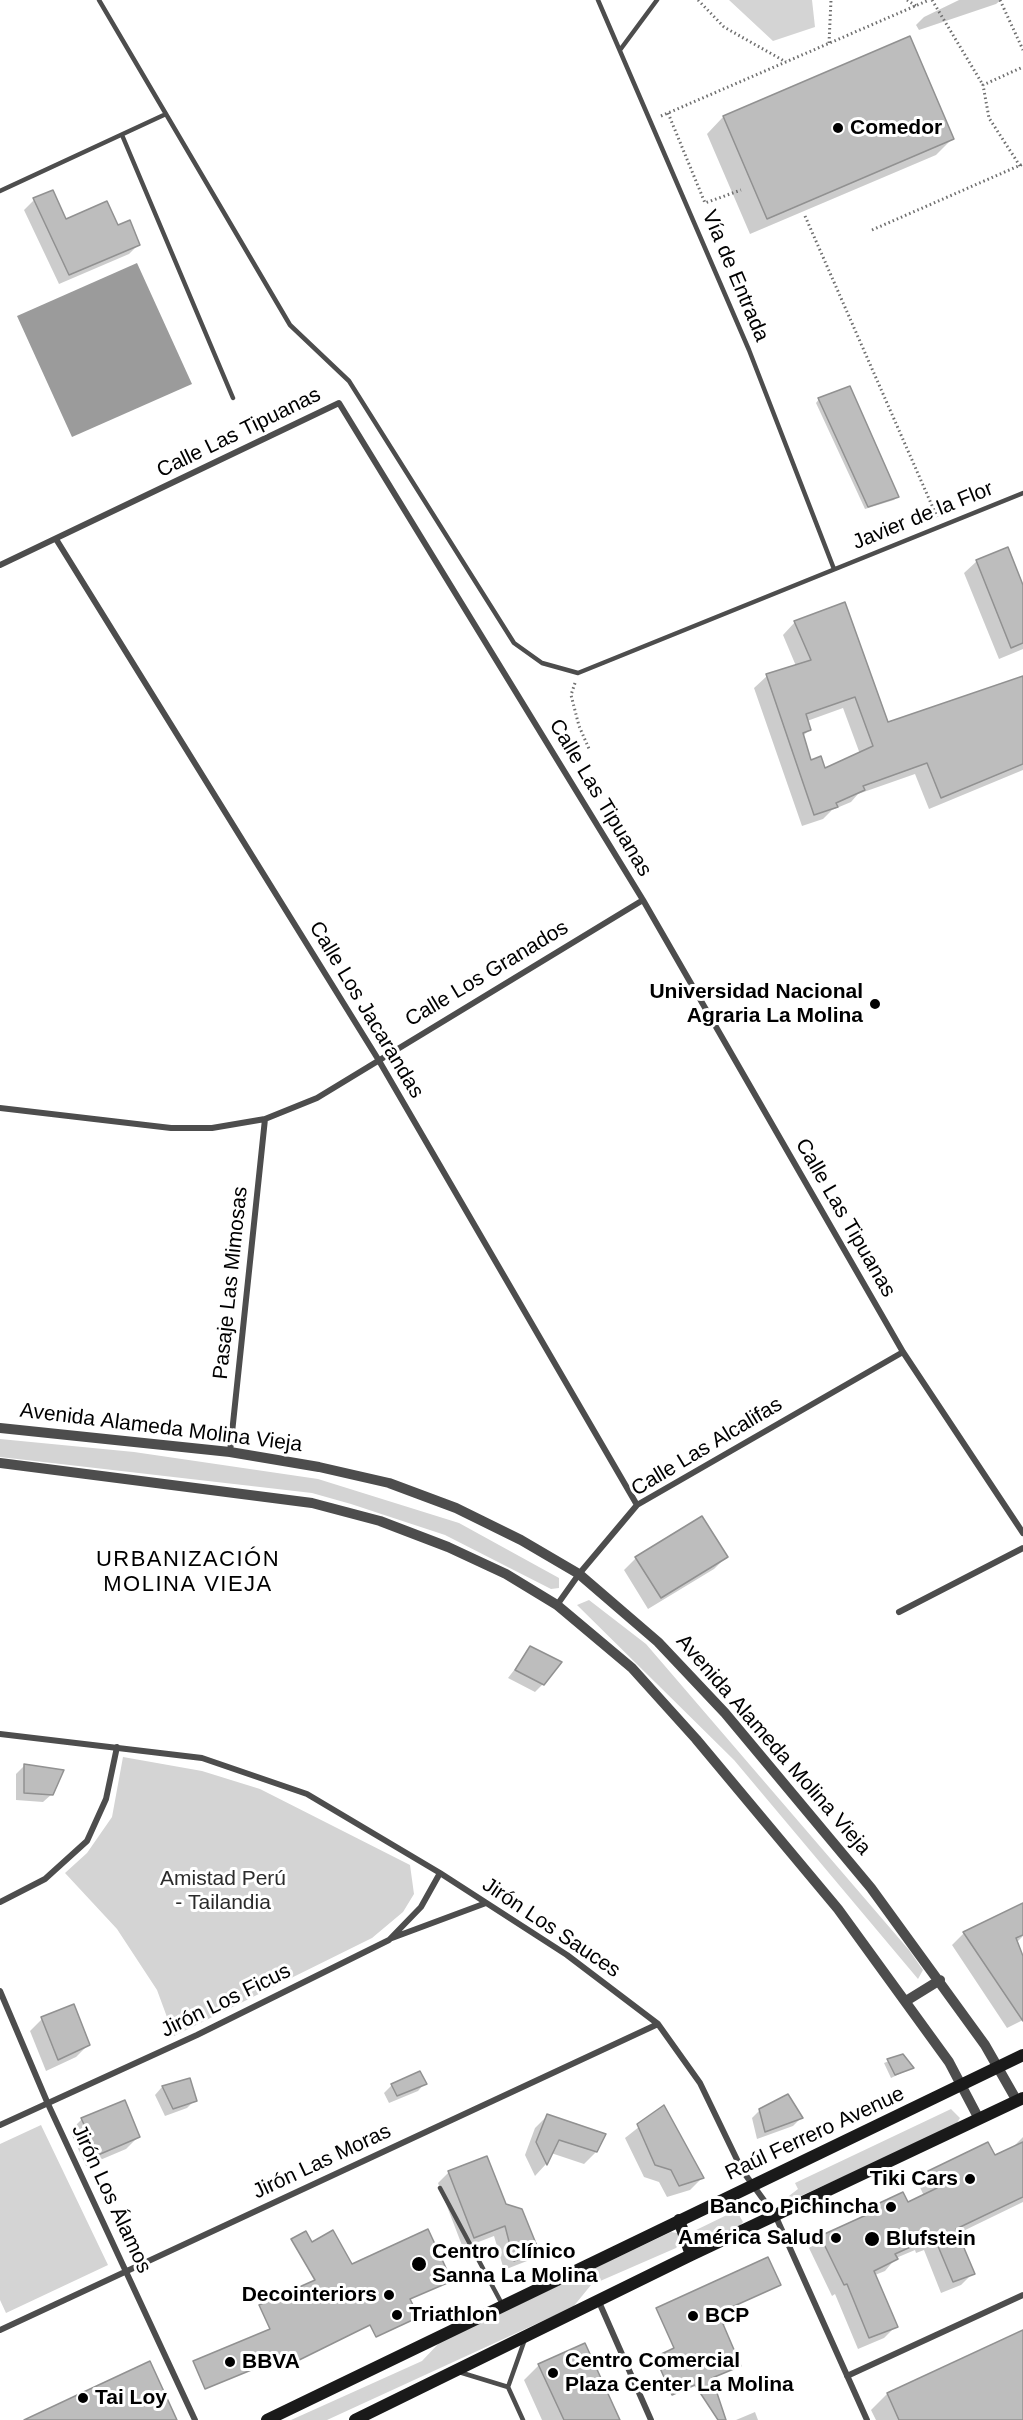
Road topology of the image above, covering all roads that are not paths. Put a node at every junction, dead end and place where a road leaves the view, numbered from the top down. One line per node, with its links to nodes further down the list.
1 (99, 0): 5 (lane)
2 (598, 0): 4 (lane, Vía de Entrada)
3 (657, 0): 4 (lane)
4 (620, 50): 12 (lane, Vía de Entrada)
5 (166, 114): 6 (lane); 12 (lane, Javier de la Flor)
6 (122, 135): 7 (lane); 8 (lane)
7 (0, 191)
8 (233, 398)
9 (1023, 493): 12 (lane, Javier de la Flor)
10 (56, 539): 11 (street, Calle Las Tipuanas); 13 (street, Calle Las Tipuanas); 14 (street, Calle Los Jacarandas)
11 (0, 566)
12 (834, 569)
13 (644, 900): 14 (street, Calle Los Granados); 17 (street, Calle Las Tipuanas)
14 (378, 1059): 16 (street, Calle Los Granados); 21 (street, Calle Los Jacarandas)
15 (0, 1108): 16 (street, Calle Los Granados)
16 (265, 1119): 19 (street, Pasaje Las Mimosas)
17 (903, 1352): 21 (street, Calle Las Alcalifas); 22 (street, Calle Las Tipuanas)
18 (0, 1428): 19 (street, Avenida Alameda Molina Vieja)
19 (230, 1452): 24 (street, Avenida Alameda Molina Vieja)
20 (0, 1463): 25 (street)
21 (637, 1505): 24 (street, Calle Las Alcalifas)
22 (1023, 1533)
23 (1023, 1548): 26 (street)
24 (579, 1574): 25 (street, Calle Las Alcalifas); 33 (street, Avenida Alameda Molina Vieja)
25 (557, 1605): 35 (street)
26 (899, 1612)
27 (0, 1734): 28 (street, Jirón Los Sauces)
28 (117, 1747): 29 (street, Jirón Los Sauces); 30 (street)
29 (440, 1873): 31 (street, Jirón Los Sauces); 32 (street, Jirón Los Ficus)
30 (0, 1902)
31 (486, 1903): 32 (street); 36 (street, Jirón Los Sauces)
32 (388, 1940): 41 (street, Jirón Los Ficus)
33 (940, 1980): 35 (street); 38 (street, Avenida Alameda Molina Vieja)
34 (0, 1991): 41 (street, Jirón Los Álamos)
35 (906, 2001): 39 (street)
36 (658, 2024): 44 (street, Jirón Los Sauces); 49 (street, Jirón Las Moras)
37 (1023, 2055): 38 (main road, Raúl Ferrero Avenue)
38 (998, 2068): 39 (main road, Raúl Ferrero Avenue); 40 (street, Avenida Alameda Molina Vieja)
39 (963, 2086): 42 (street); 44 (main road, Raúl Ferrero Avenue)
40 (1020, 2099): 42 (main road)
41 (48, 2104): 43 (street, Jirón Los Ficus); 49 (street, Jirón Los Álamos)
42 (979, 2119): 46 (main road)
43 (0, 2126)
44 (753, 2186): 46 (street, Jirón Los Sauces); 47 (main road, Raúl Ferrero Avenue)
45 (440, 2188): 52 (lane)
46 (777, 2217): 48 (main road); 56 (street, Jirón Los Sauces)
47 (679, 2220): 48 (main road); 52 (main road, Raúl Ferrero Avenue)
48 (691, 2255): 51 (main road)
49 (128, 2271): 53 (street, Jirón Las Moras); 58 (street, Jirón Los Álamos)
50 (1023, 2295): 56 (street)
51 (599, 2302): 54 (main road); 62 (street)
52 (503, 2306): 59 (main road, Raúl Ferrero Avenue)
53 (0, 2330)
54 (525, 2338): 55 (main road); 57 (lane)
55 (456, 2371): 57 (lane); 60 (main road)
56 (847, 2376): 63 (street, Jirón Los Sauces)
57 (508, 2387): 61 (lane)
58 (195, 2420)
59 (267, 2420)
60 (355, 2420)
61 (523, 2420)
62 (651, 2420)
63 (867, 2420)

